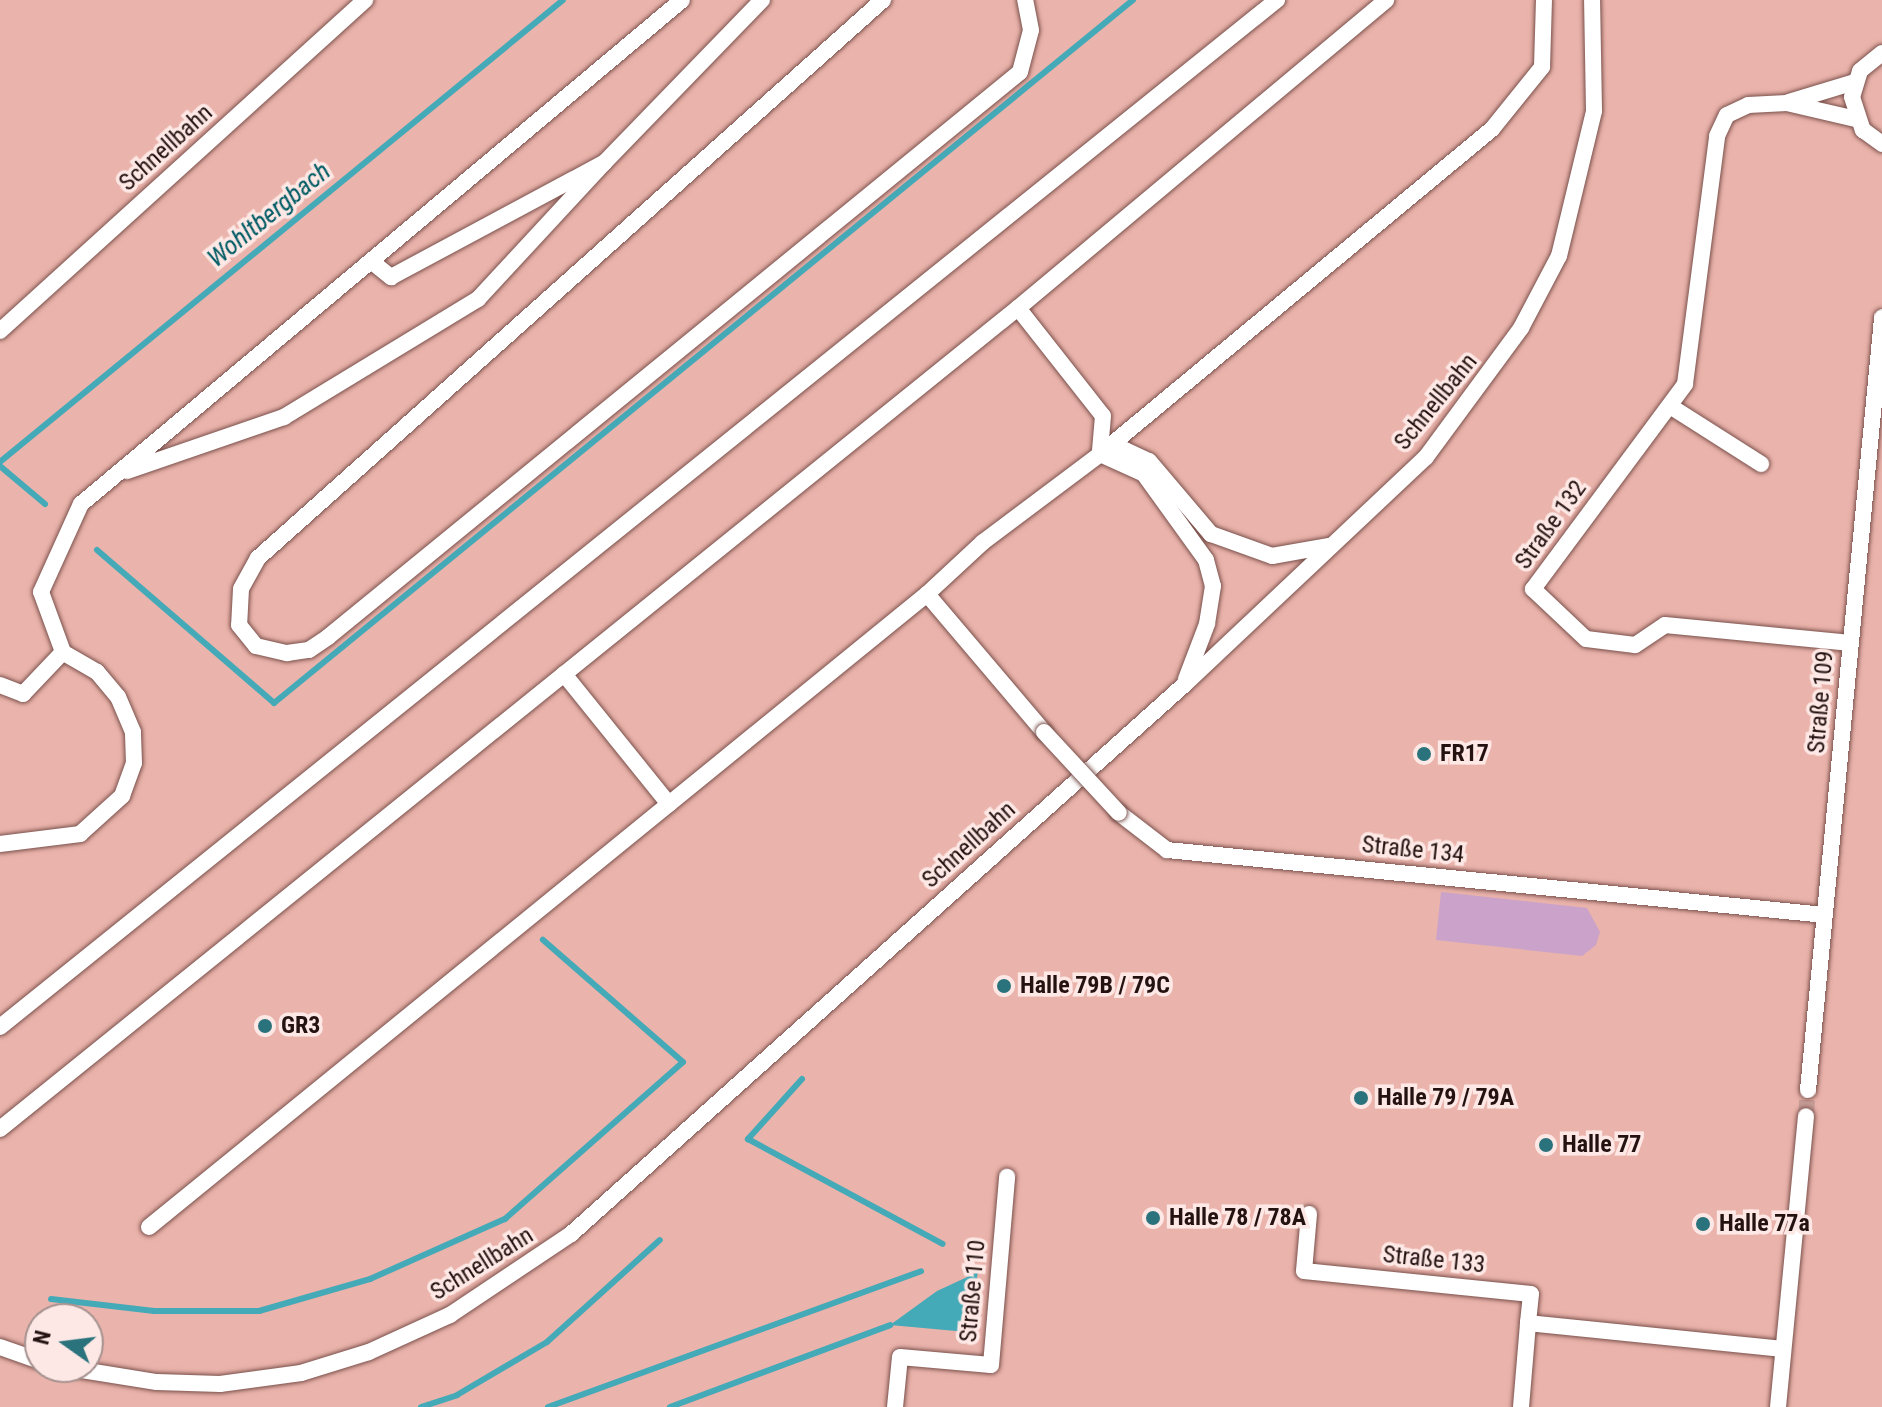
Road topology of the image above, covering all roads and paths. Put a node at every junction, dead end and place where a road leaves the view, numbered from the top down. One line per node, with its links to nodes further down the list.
1 (365, 0): 20 (street, Schnellbahn)
2 (682, 0): 17 (street)
3 (762, 0): 16 (street)
4 (883, 0): 5 (street)
5 (1025, 0)
6 (1277, 0): 36 (street)
7 (1386, 0): 18 (street)
8 (1544, 0): 23 (street)
9 (1592, 0): 26 (street, Schnellbahn)
10 (1882, 53): 11 (street)
11 (1855, 82): 12 (street); 13 (street)
12 (1787, 103): 13 (street); 22 (street)
13 (1856, 119): 14 (street)
14 (1878, 142): 15 (street)
15 (1882, 161)
16 (604, 163): 17 (street); 25 (street)
17 (371, 261): 25 (street)
18 (1018, 308): 23 (street); 30 (street)
19 (1882, 318): 21 (street, Straße 109)
20 (0, 331)
21 (1878, 403): 28 (street, Straße 109)
22 (1670, 406): 24 (street); 28 (street, Straße 132)
23 (1100, 454): 26 (street); 27 (street); 32 (street)
24 (1761, 464)
25 (117, 475): 29 (street)
26 (1330, 546): 32 (street, Schnellbahn)
27 (927, 594): 33 (street); 35 (street, Straße 134, bridge)
28 (1851, 643): 35 (street, Straße 109)
29 (63, 652): 31 (street); 34 (street)
30 (564, 674): 33 (street); 39 (street)
31 (0, 685)
32 (1184, 685): 47 (street, Schnellbahn)
33 (669, 804): 42 (street)
34 (0, 843)
35 (1825, 915): 37 (street, Straße 109)
36 (0, 1027)
37 (1808, 1090)
38 (1806, 1116): 45 (street)
39 (0, 1129)
40 (1007, 1177): 48 (street, Straße 110)
41 (1309, 1214): 43 (street, Straße 133)
42 (149, 1227)
43 (1528, 1323): 45 (street); 49 (street, Straße 133)
44 (0, 1347): 46 (street)
45 (1783, 1349): 50 (street)
46 (24, 1355)
47 (104, 1374)
48 (895, 1407)
49 (1521, 1407)
50 (1778, 1407)

